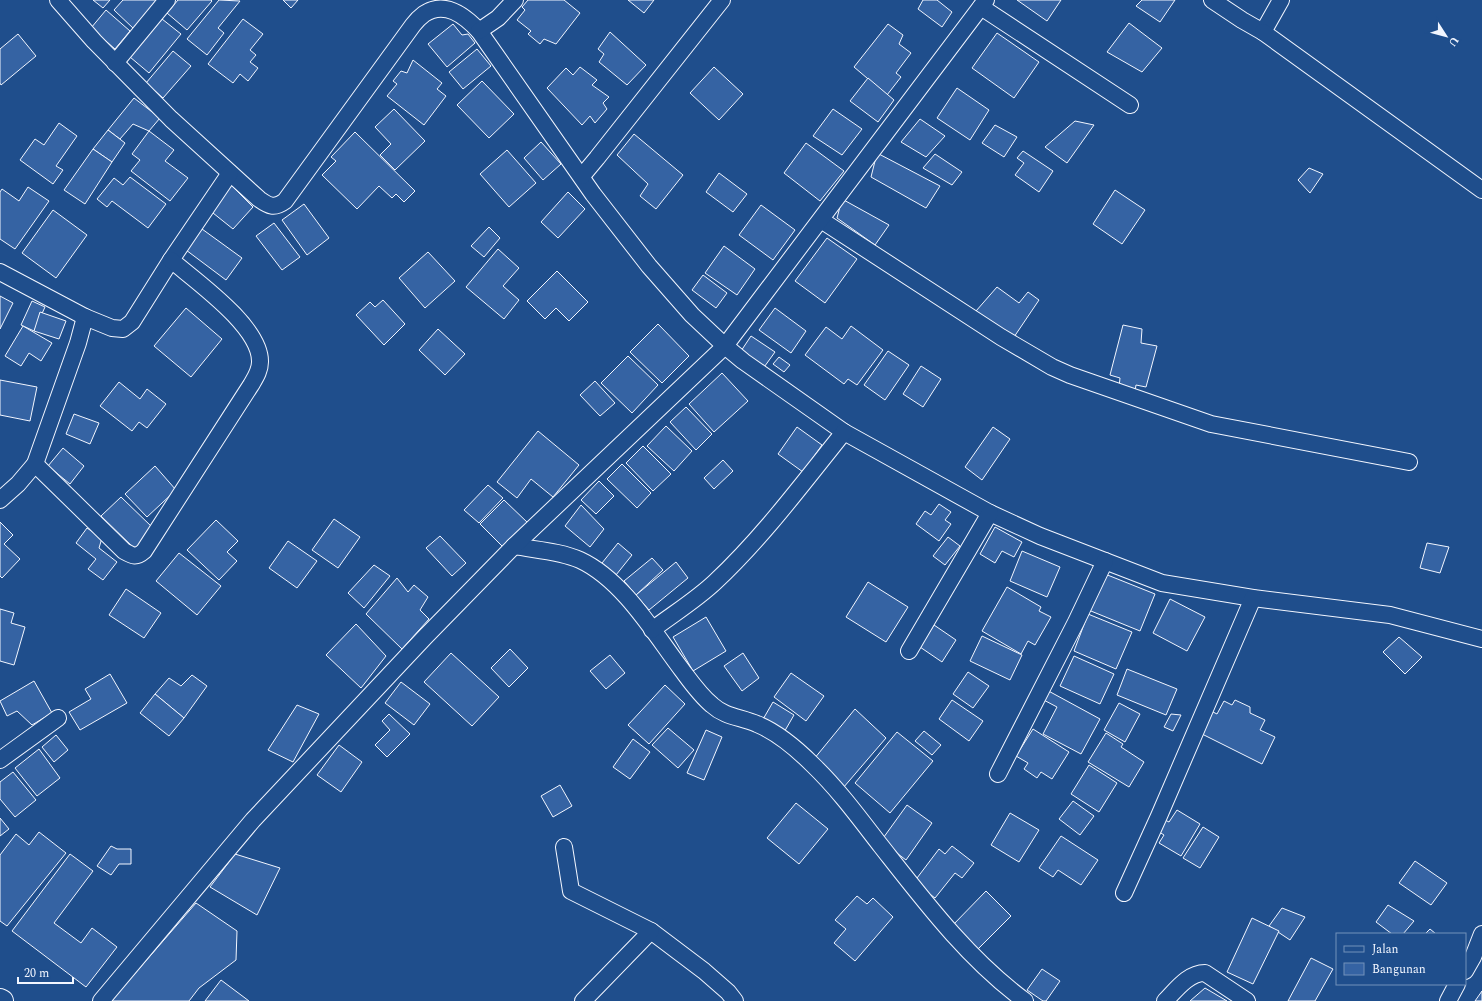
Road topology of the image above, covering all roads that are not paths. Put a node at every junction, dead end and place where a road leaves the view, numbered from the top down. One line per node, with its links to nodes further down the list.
1 (58, 0): 10 (street)
2 (167, 0): 10 (street)
3 (514, 0): 8 (street)
4 (722, 0): 13 (street)
5 (1212, 0): 9 (street)
6 (1281, 0): 9 (street)
7 (984, 4): 11 (street); 15 (street)
8 (488, 25): 12 (street); 13 (street)
9 (1263, 32): 14 (street)
10 (115, 63): 12 (street)
11 (1130, 105)
12 (230, 172): 16 (street)
13 (583, 174): 19 (street)
14 (1482, 190)
15 (821, 220): 19 (street); 21 (street)
16 (171, 260): 18 (street); 22 (street)
17 (0, 272): 18 (street)
18 (85, 316): 22 (street)
19 (725, 346): 20 (street); 25 (street)
20 (844, 432): 24 (street); 28 (street)
21 (1409, 462)
22 (35, 464): 23 (street)
23 (0, 500)
24 (990, 513): 26 (street); 30 (street)
25 (514, 546): 28 (street); 40 (street)
26 (1104, 561): 27 (street); 33 (street)
27 (1253, 598): 29 (street); 35 (street)
28 (652, 630): 43 (street)
29 (1482, 639)
30 (909, 650)
31 (58, 718): 32 (street)
32 (0, 760)
33 (998, 774)
34 (564, 847): 36 (street)
35 (1124, 893)
36 (650, 931): 41 (street); 42 (street)
37 (1482, 934): 38 (street)
38 (1466, 969)
39 (1456, 985): 46 (street)
40 (101, 1001)
41 (583, 1001)
42 (735, 1001)
43 (1025, 1001)
44 (1164, 1001): 45 (street)
45 (1247, 1001)
46 (1448, 1001)

